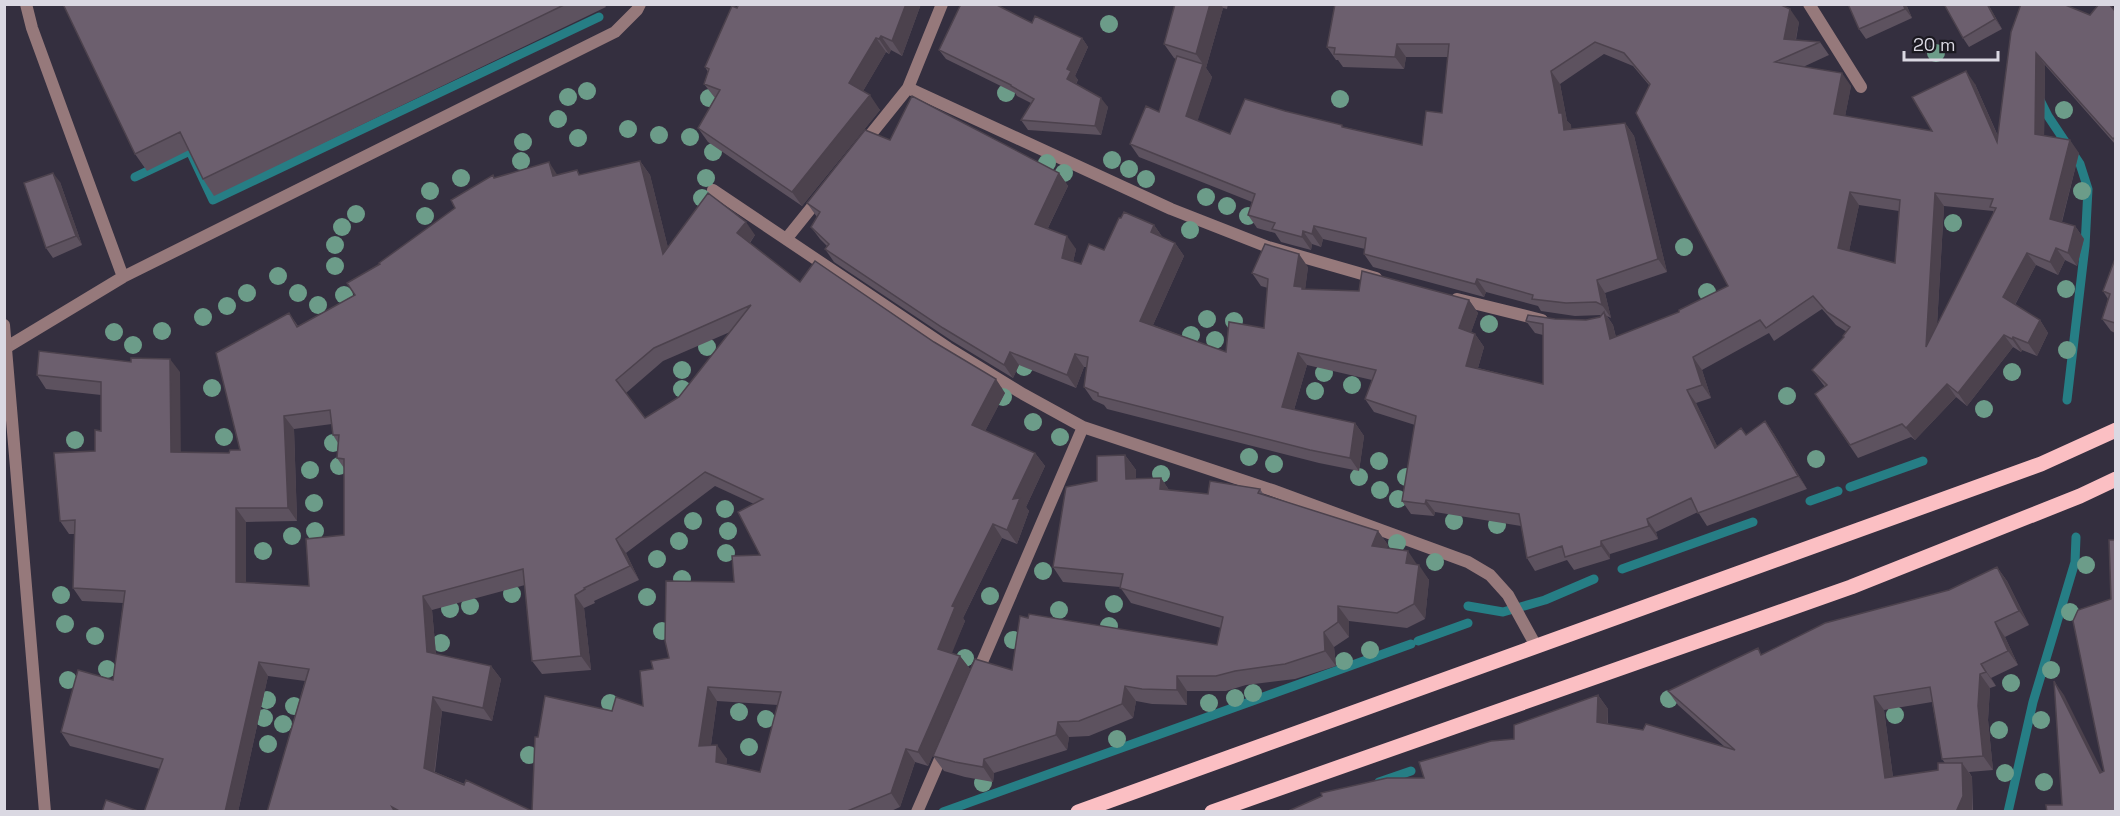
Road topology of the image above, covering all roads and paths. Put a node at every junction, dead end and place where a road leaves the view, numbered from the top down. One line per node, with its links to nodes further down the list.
1 (26, 4): 11 (street)
2 (640, 4): 11 (street)
3 (942, 4): 6 (street)
4 (1809, 4): 5 (street)
5 (1861, 87)
6 (908, 88): 7 (street); 12 (street)
7 (858, 150)
8 (830, 185): 10 (street)
9 (713, 190): 10 (street)
10 (787, 238): 17 (street)
11 (123, 278): 16 (street)
12 (1392, 282)
13 (1448, 296): 14 (street)
14 (1555, 323)
15 (4, 325): 16 (street)
16 (7, 347): 23 (street)
17 (1083, 427): 20 (street); 21 (street)
18 (2115, 430): 20 (main road)
19 (2115, 479): 26 (main road)
20 (1536, 646): 25 (main road)
21 (969, 691)
22 (950, 735): 24 (street)
23 (45, 812)
24 (917, 812)
25 (1078, 812)
26 (1212, 812)

